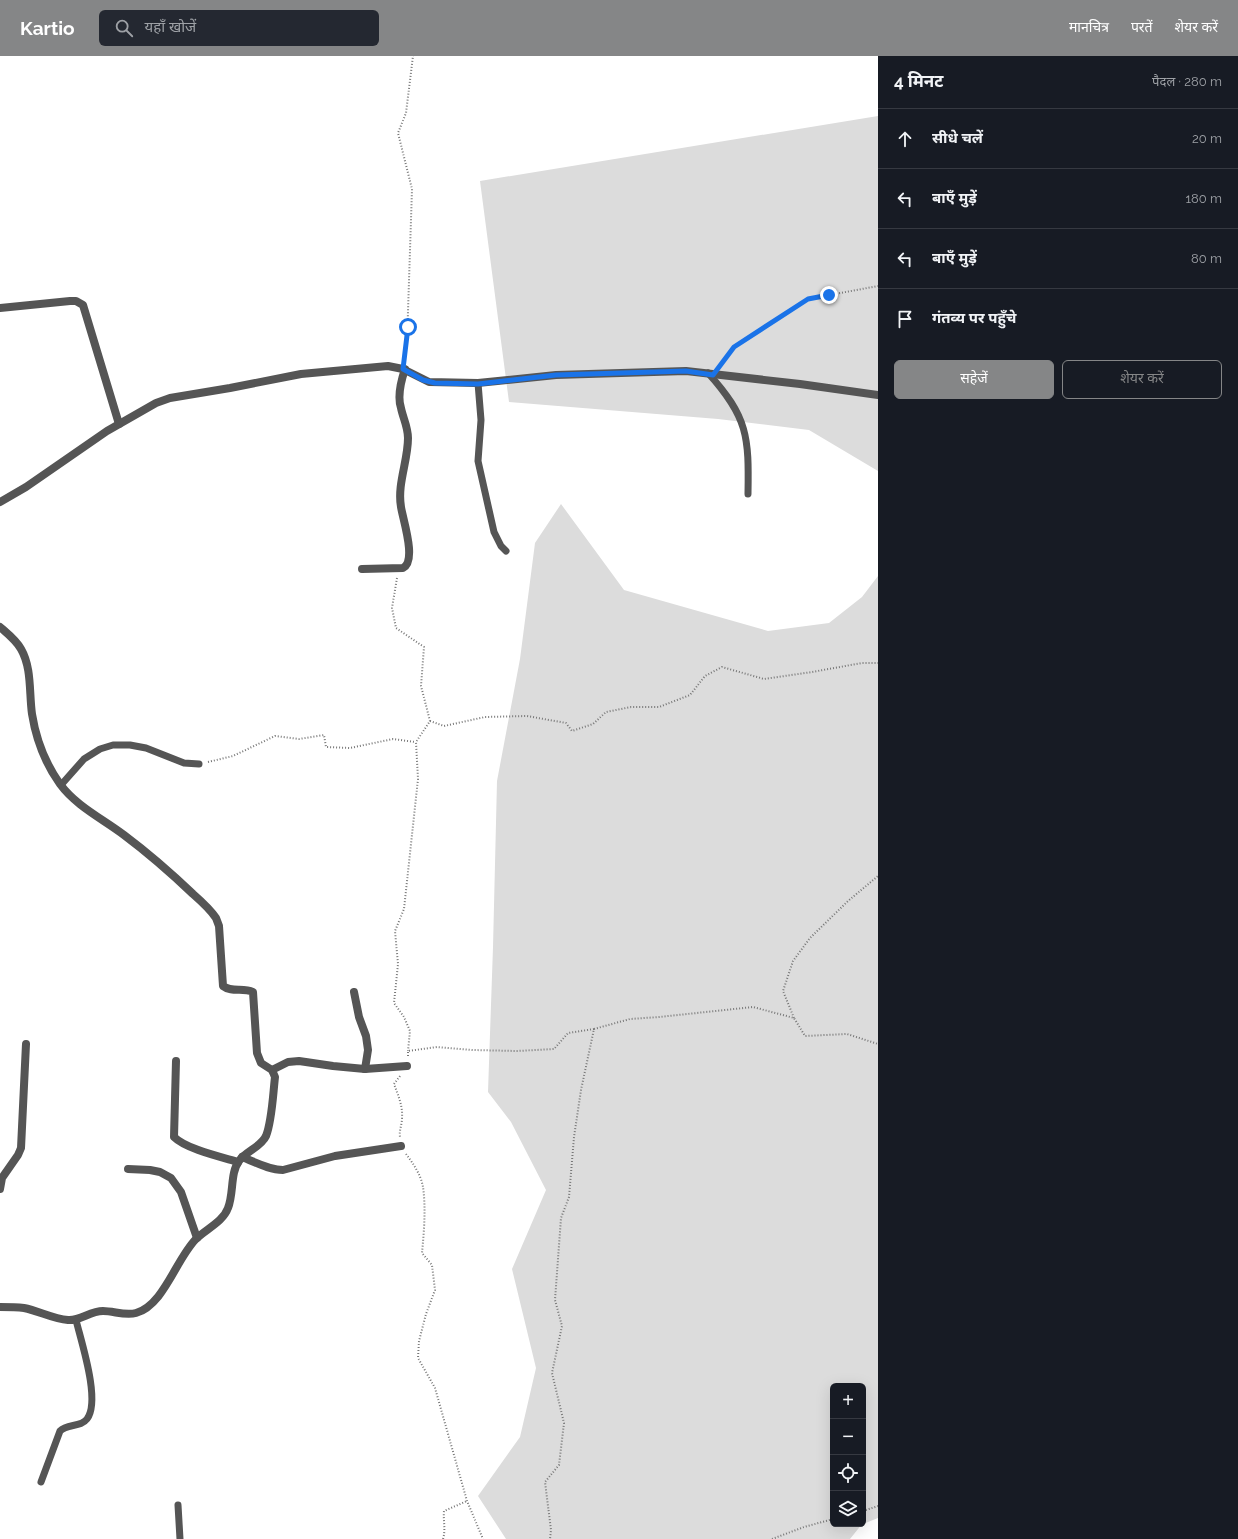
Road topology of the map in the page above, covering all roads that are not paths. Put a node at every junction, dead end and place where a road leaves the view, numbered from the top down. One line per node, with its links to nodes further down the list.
1 (0, 308): 6 (street)
2 (404, 369): 4 (street); 6 (street); 10 (street)
3 (710, 374): 4 (street); 5 (street); 7 (lane)
4 (478, 384): 9 (lane)
5 (878, 396)
6 (119, 424): 8 (street)
7 (748, 494)
8 (0, 502)
9 (506, 550)
10 (362, 569)
11 (0, 627): 13 (street)
12 (199, 764): 13 (lane)
13 (61, 785): 19 (street)
14 (354, 992): 18 (street)
15 (26, 1044): 23 (street)
16 (176, 1061): 21 (street)
17 (407, 1066): 18 (street)
18 (365, 1069): 19 (street)
19 (272, 1070): 21 (street)
20 (401, 1146): 21 (street)
21 (240, 1159): 24 (street)
22 (128, 1169): 24 (street)
23 (0, 1189)
24 (197, 1238): 26 (street)
25 (0, 1307): 26 (street)
26 (76, 1320): 27 (lane)
27 (41, 1482)
28 (178, 1505): 29 (lane)
29 (180, 1539)

